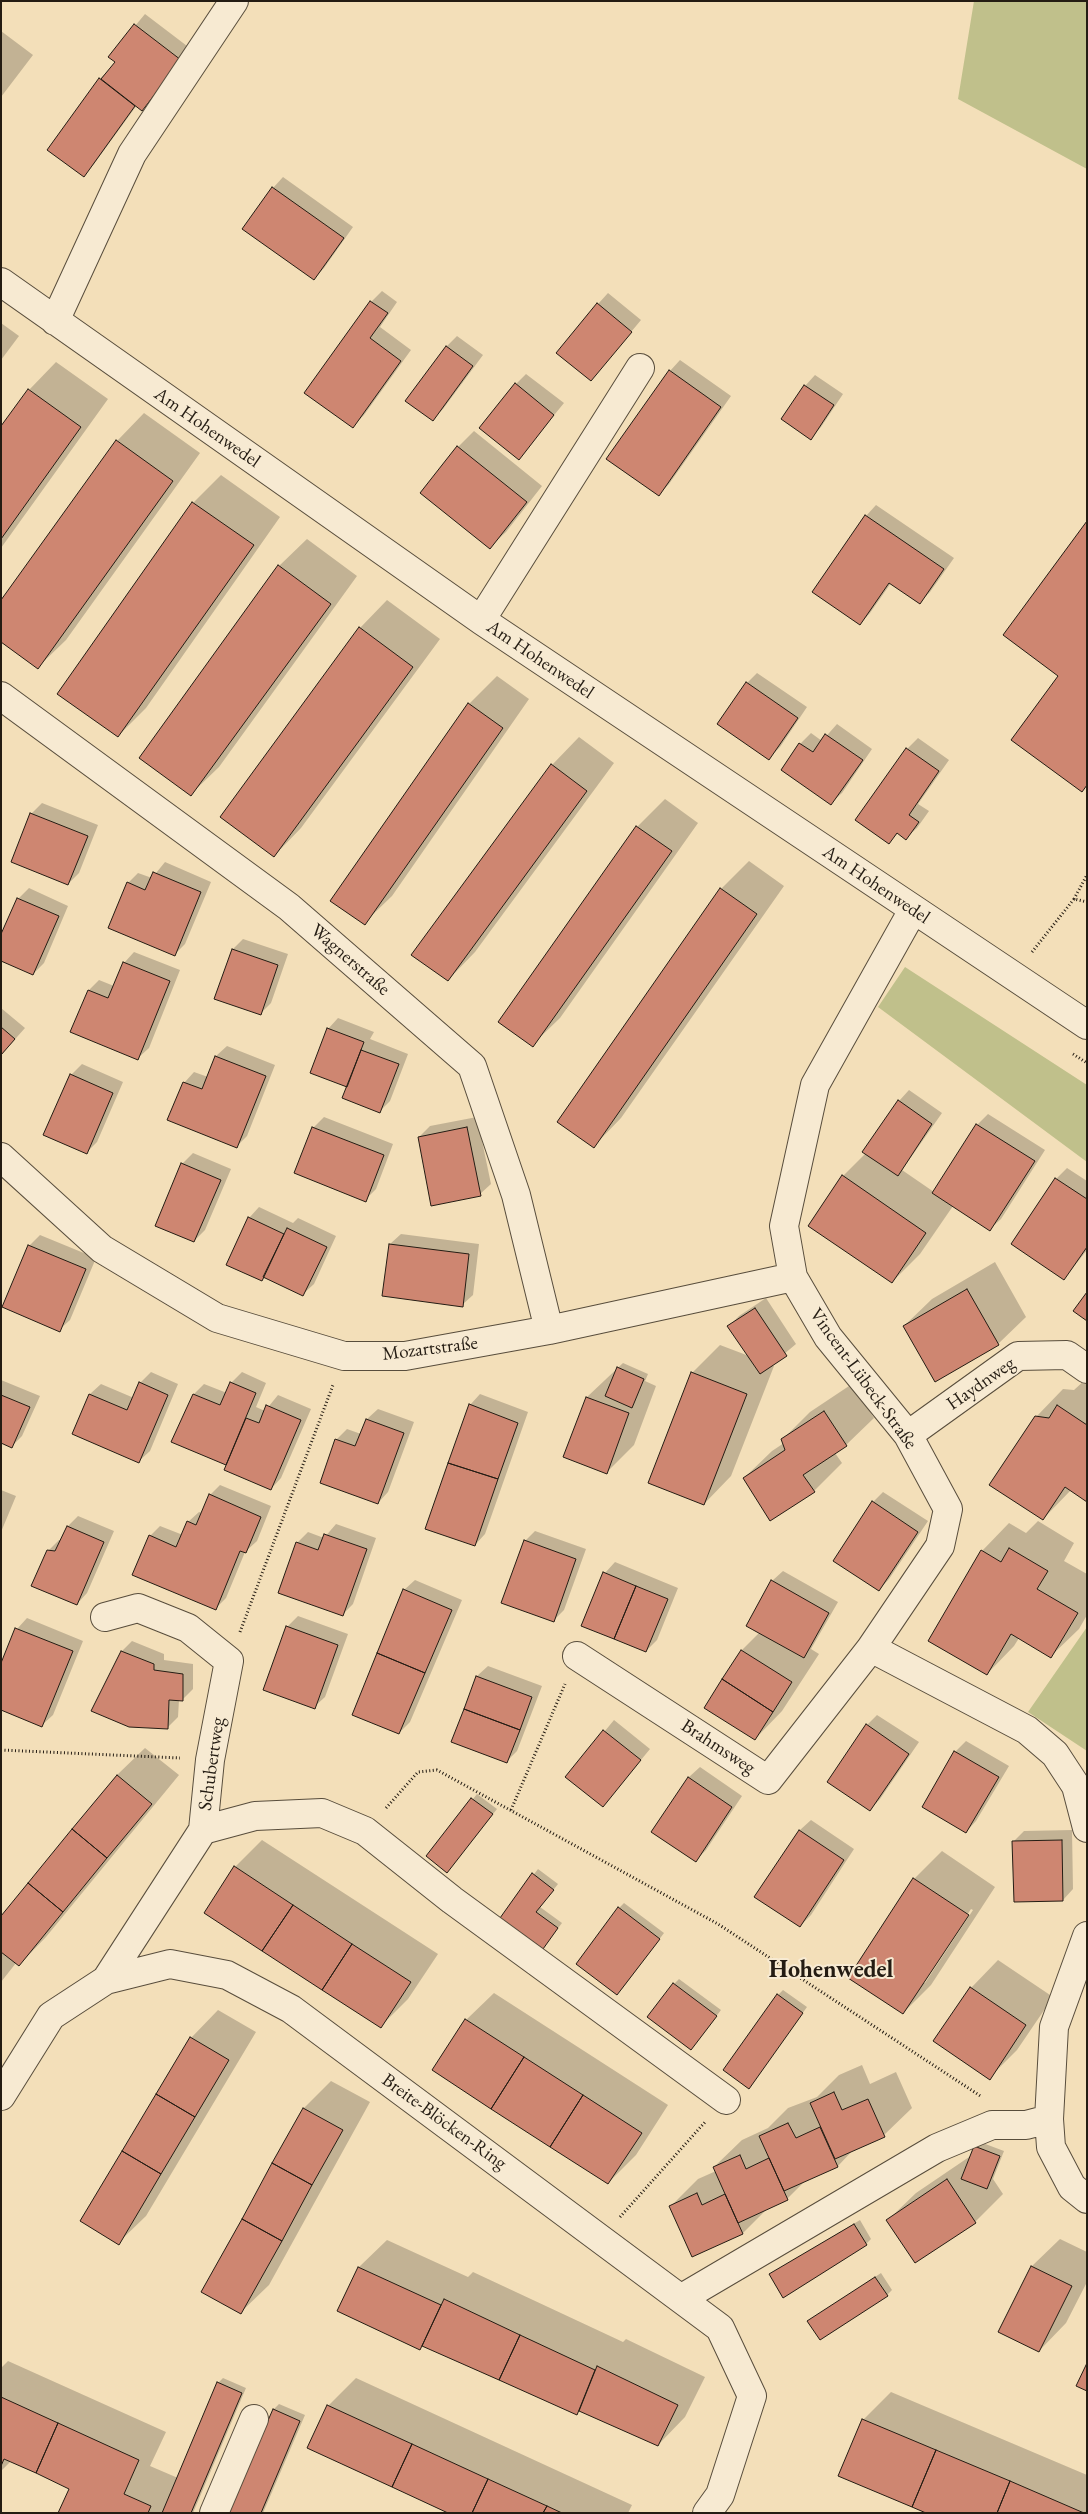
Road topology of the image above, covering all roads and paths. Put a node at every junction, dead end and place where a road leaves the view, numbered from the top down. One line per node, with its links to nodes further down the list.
1 (234, 1): 3 (street)
2 (1, 282): 3 (street, Am Hohenwedel)
3 (55, 322): 5 (street, Am Hohenwedel)
4 (640, 368): 5 (street)
5 (481, 620): 10 (street, Am Hohenwedel)
6 (1, 696): 15 (street, Wagnerstraße)
7 (1087, 875): 8 (path)
8 (1074, 899): 9 (path); 11 (path)
9 (1087, 902)
10 (913, 910): 11 (street, Am Hohenwedel); 14 (street, Vincent-Lübeck-Straße)
11 (1023, 981): 12 (street, Am Hohenwedel)
12 (1087, 1025)
13 (1, 1157): 16 (street, Mozartstraße)
14 (793, 1277): 15 (street, Mozartstraße); 18 (street, Vincent-Lübeck-Straße)
15 (549, 1330): 16 (street, Mozartstraße)
16 (344, 1356): 22 (path)
17 (1087, 1369): 18 (street, Haydnweg)
18 (908, 1435): 20 (street, Vincent-Lübeck-Straße)
19 (105, 1617): 22 (street)
20 (871, 1648): 21 (street, Brahmsweg); 26 (street)
21 (577, 1656): 25 (path)
22 (229, 1661): 24 (street, Schubertweg)
23 (1, 1750): 24 (path)
24 (210, 1760): 27 (street, Schubertweg)
25 (510, 1810): 28 (path); 32 (path)
26 (1087, 1828)
27 (203, 1830): 28 (street); 30 (street, Schubertweg)
28 (365, 1831): 33 (street)
29 (1087, 1936): 34 (street)
30 (106, 1980): 31 (street, Breite-Blöcken-Ring); 36 (street, Breite-Blöcken-Ring)
31 (1, 2096)
32 (984, 2098)
33 (726, 2100): 36 (path)
34 (1049, 2119): 35 (street); 37 (street)
35 (1087, 2198)
36 (601, 2238): 37 (street, Breite-Blöcken-Ring)
37 (682, 2298): 40 (street, Breite-Blöcken-Ring)
38 (254, 2419): 39 (street)
39 (214, 2513)
40 (706, 2513)

